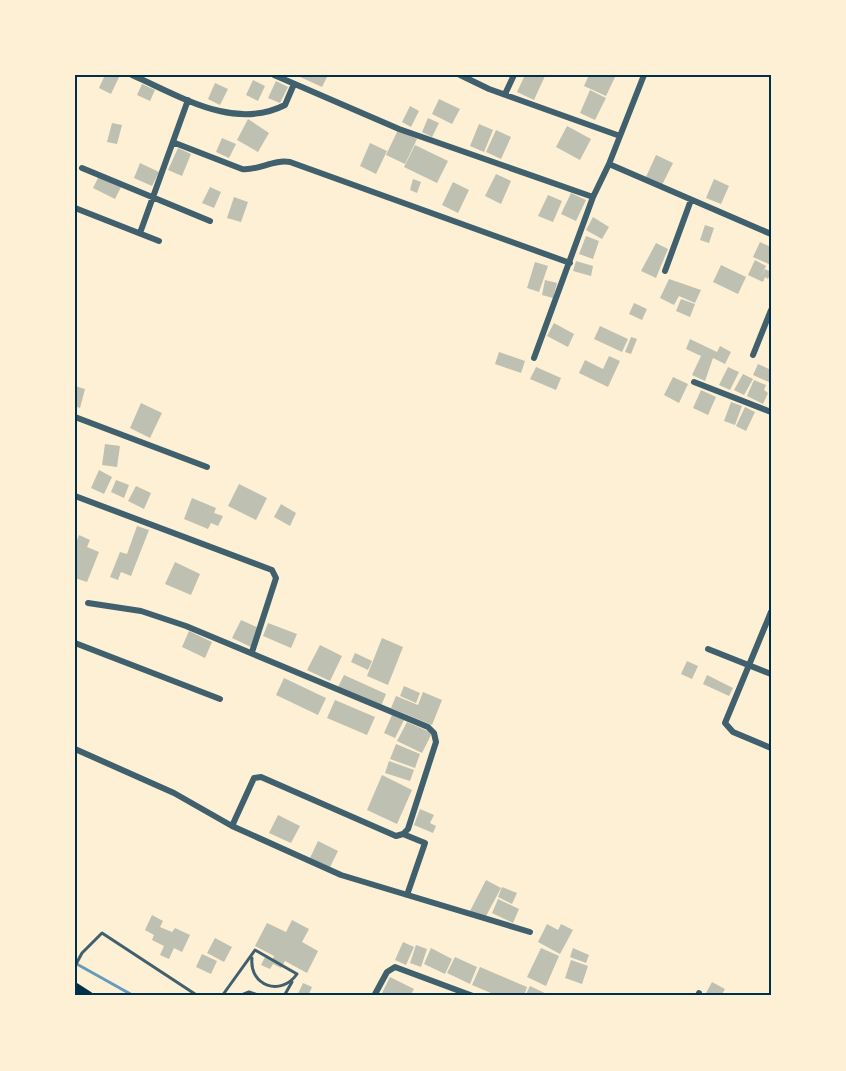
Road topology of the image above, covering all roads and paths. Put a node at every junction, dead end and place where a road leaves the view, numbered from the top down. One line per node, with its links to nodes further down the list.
1 (132, 75): 8 (street)
2 (274, 75): 6 (street)
3 (460, 75): 7 (street)
4 (514, 75): 7 (street)
5 (642, 76): 9 (street)
6 (294, 84): 8 (street); 14 (street)
7 (505, 94): 9 (street)
8 (188, 100): 10 (street)
9 (620, 136): 11 (street)
10 (175, 143): 13 (street); 21 (street)
11 (609, 164): 14 (street); 15 (street)
12 (82, 168): 13 (street)
13 (154, 196): 17 (street); 18 (street)
14 (593, 197): 21 (street)
15 (691, 200): 19 (street); 22 (street)
16 (75, 208): 18 (street)
17 (210, 221)
18 (140, 233): 20 (street)
19 (771, 234)
20 (159, 241)
21 (570, 263): 25 (street)
22 (665, 271)
23 (771, 310): 24 (street)
24 (753, 355)
25 (534, 358)
26 (694, 382): 27 (street)
27 (771, 412)
28 (75, 417): 29 (street)
29 (207, 467)
30 (75, 496): 35 (street)
31 (87, 603): 35 (street)
32 (771, 612): 36 (street)
33 (75, 644): 38 (street)
34 (708, 649): 36 (street)
35 (252, 652): 42 (street)
36 (748, 665): 37 (street); 39 (street)
37 (771, 674)
38 (220, 699)
39 (771, 748)
40 (75, 749): 41 (street)
41 (232, 826): 42 (street); 43 (street)
42 (403, 834): 43 (street)
43 (407, 895): 44 (street)
44 (530, 932)
45 (252, 958): 47 (lane); 47 (lane); 51 (lane)
46 (75, 966): 50 (lane)
47 (293, 980): 54 (lane)
48 (75, 987): 49 (main road)
49 (89, 996)
50 (198, 996)
51 (222, 996)
52 (239, 996): 53 (lane)
53 (261, 996)
54 (284, 996)
55 (374, 996): 56 (street)
56 (473, 996)

